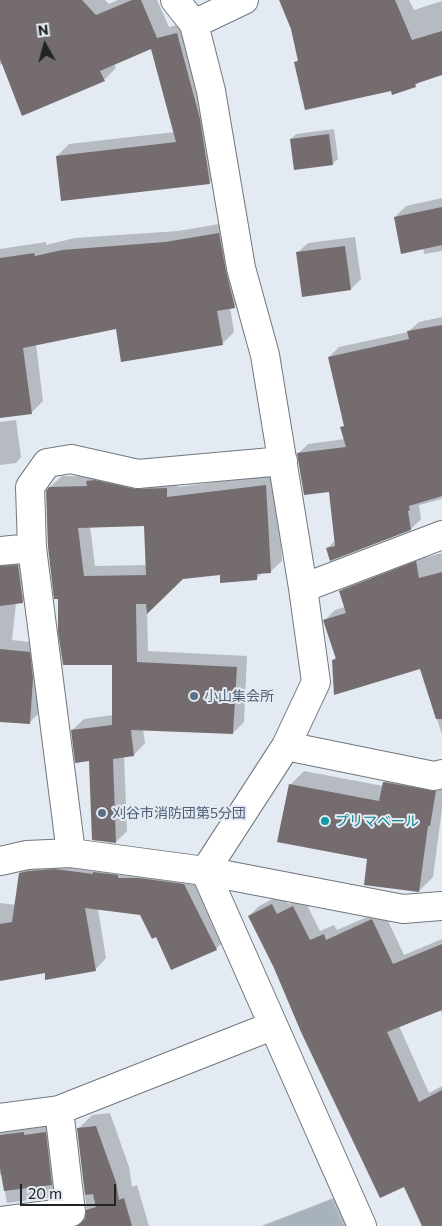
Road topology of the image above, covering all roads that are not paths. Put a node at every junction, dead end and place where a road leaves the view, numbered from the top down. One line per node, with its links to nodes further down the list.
1 (175, 0): 3 (street)
2 (244, 0): 3 (street)
3 (194, 24): 4 (street)
4 (283, 461): 6 (street); 8 (street)
5 (442, 535): 8 (street)
6 (32, 548): 7 (street); 11 (street)
7 (0, 551)
8 (303, 588): 9 (street)
9 (286, 746): 10 (street); 13 (street)
10 (442, 774)
11 (71, 853): 12 (street); 13 (street)
12 (0, 861)
13 (205, 871): 14 (street); 15 (street)
14 (442, 906)
15 (272, 1026): 16 (street); 19 (street)
16 (59, 1110): 17 (street); 18 (street)
17 (0, 1118)
18 (0, 1221)
19 (362, 1226)

